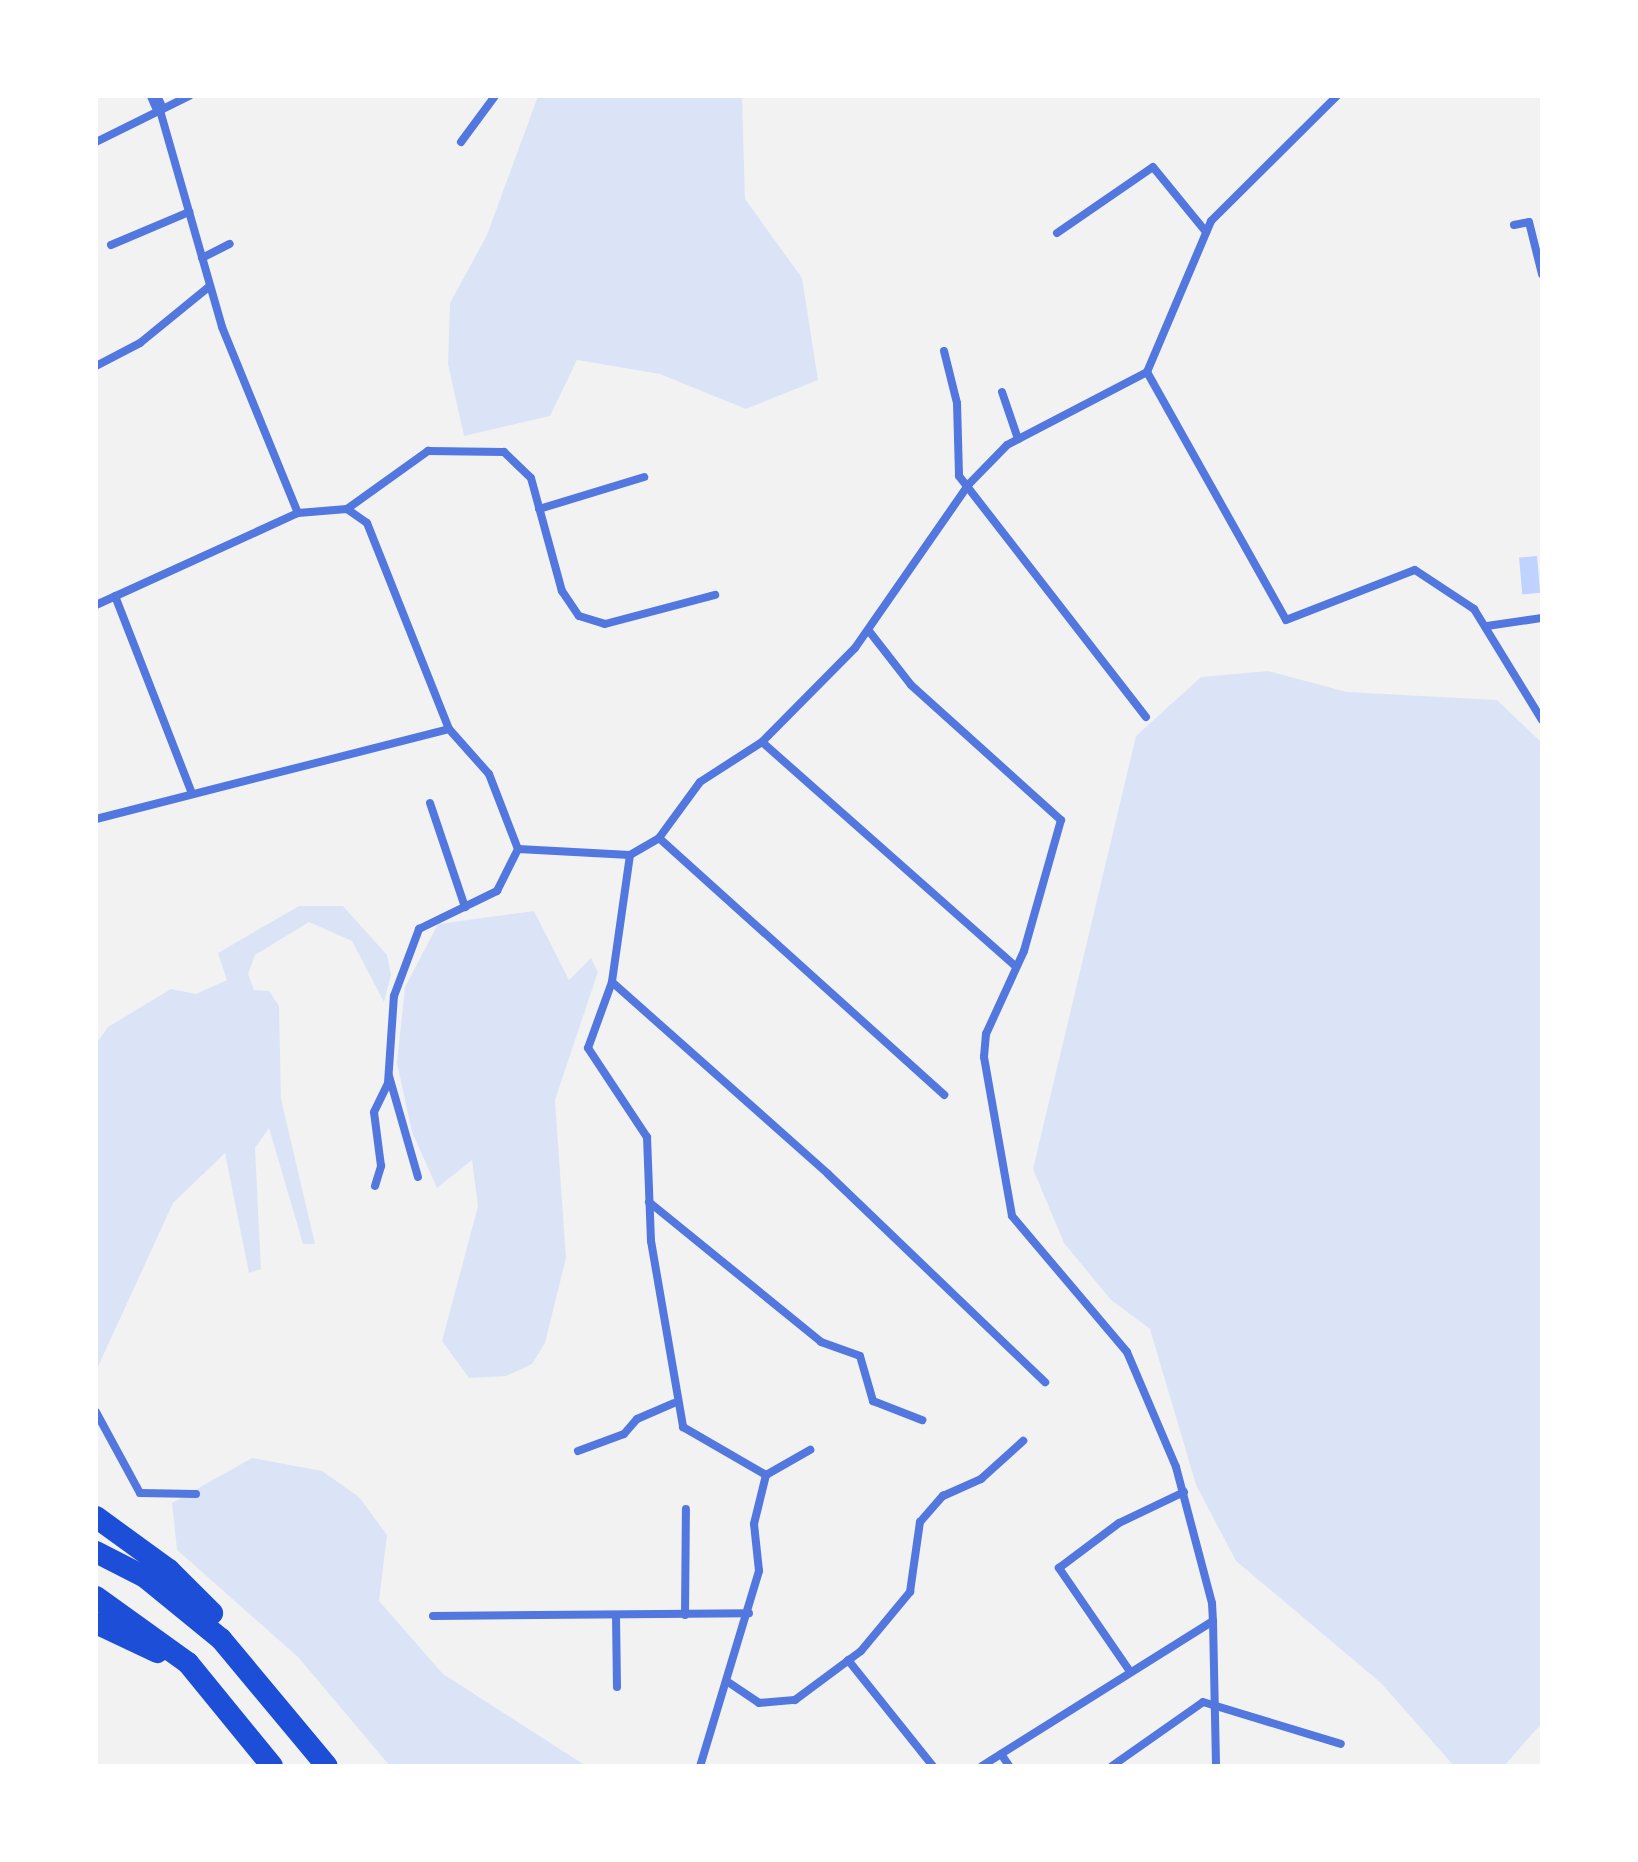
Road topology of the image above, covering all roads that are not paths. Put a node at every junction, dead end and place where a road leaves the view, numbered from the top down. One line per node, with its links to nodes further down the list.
1 (189, 96): 4 (street)
2 (495, 96): 6 (street)
3 (1337, 96): 9 (street)
4 (156, 102): 5 (street); 7 (street)
5 (96, 142)
6 (461, 142)
7 (189, 212): 12 (street); 13 (street)
8 (1514, 225): 14 (street)
9 (1206, 232): 10 (street); 18 (street)
10 (1057, 233)
11 (230, 244): 13 (street)
12 (111, 245)
13 (202, 258): 15 (street)
14 (1542, 274)
15 (210, 286): 17 (street); 25 (street)
16 (944, 351): 22 (street)
17 (96, 366)
18 (1147, 372): 20 (street); 30 (street)
19 (1002, 392): 20 (street)
20 (1018, 439): 22 (street)
21 (644, 477): 24 (street)
22 (969, 484): 31 (street); 32 (street)
23 (347, 509): 24 (street); 25 (street); 34 (street)
24 (539, 509): 26 (street)
25 (298, 513): 27 (street)
26 (715, 595)
27 (115, 596): 28 (street); 36 (street)
28 (96, 605)
29 (1542, 618): 30 (street)
30 (1487, 626): 33 (street)
31 (869, 631): 35 (street); 43 (street)
32 (1146, 717)
33 (1542, 720)
34 (449, 729): 36 (street); 40 (street)
35 (762, 742): 39 (street); 43 (street)
36 (191, 791): 38 (street)
37 (430, 803): 42 (street)
38 (96, 819)
39 (659, 838): 41 (street); 46 (street)
40 (518, 849): 41 (street); 42 (street)
41 (630, 855): 44 (street)
42 (465, 907): 45 (street)
43 (1016, 967): 58 (street)
44 (612, 982): 49 (street); 50 (street)
45 (389, 1075): 47 (street); 48 (street)
46 (944, 1095)
47 (418, 1177)
48 (375, 1186)
49 (649, 1202): 51 (street); 53 (street)
50 (1045, 1382)
51 (674, 1403): 56 (street); 57 (street)
52 (96, 1412): 59 (street)
53 (922, 1420)
54 (1023, 1441): 70 (street)
55 (810, 1450): 57 (street)
56 (578, 1451)
57 (766, 1475): 64 (street)
58 (1184, 1492): 68 (street); 71 (street)
59 (196, 1494)
60 (686, 1509): 65 (street)
61 (96, 1517): 75 (highway)
62 (96, 1552): 75 (highway)
63 (96, 1597): 76 (highway)
64 (749, 1613): 65 (street); 72 (street)
65 (685, 1615): 67 (street)
66 (433, 1616): 67 (street)
67 (616, 1616): 73 (street)
68 (1213, 1621): 71 (street); 74 (street)
69 (96, 1623): 76 (highway)
70 (848, 1660): 72 (street); 82 (street)
71 (1129, 1670): 78 (street)
72 (728, 1682): 81 (street)
73 (617, 1687)
74 (1213, 1701): 77 (street); 85 (street); 86 (street)
75 (286, 1713): 80 (highway)
76 (251, 1740): 79 (highway)
77 (1341, 1744)
78 (1001, 1754): 83 (street); 84 (street)
79 (272, 1766)
80 (327, 1766)
81 (700, 1766)
82 (933, 1766)
83 (982, 1766)
84 (1009, 1766)
85 (1112, 1766)
86 (1216, 1766)

